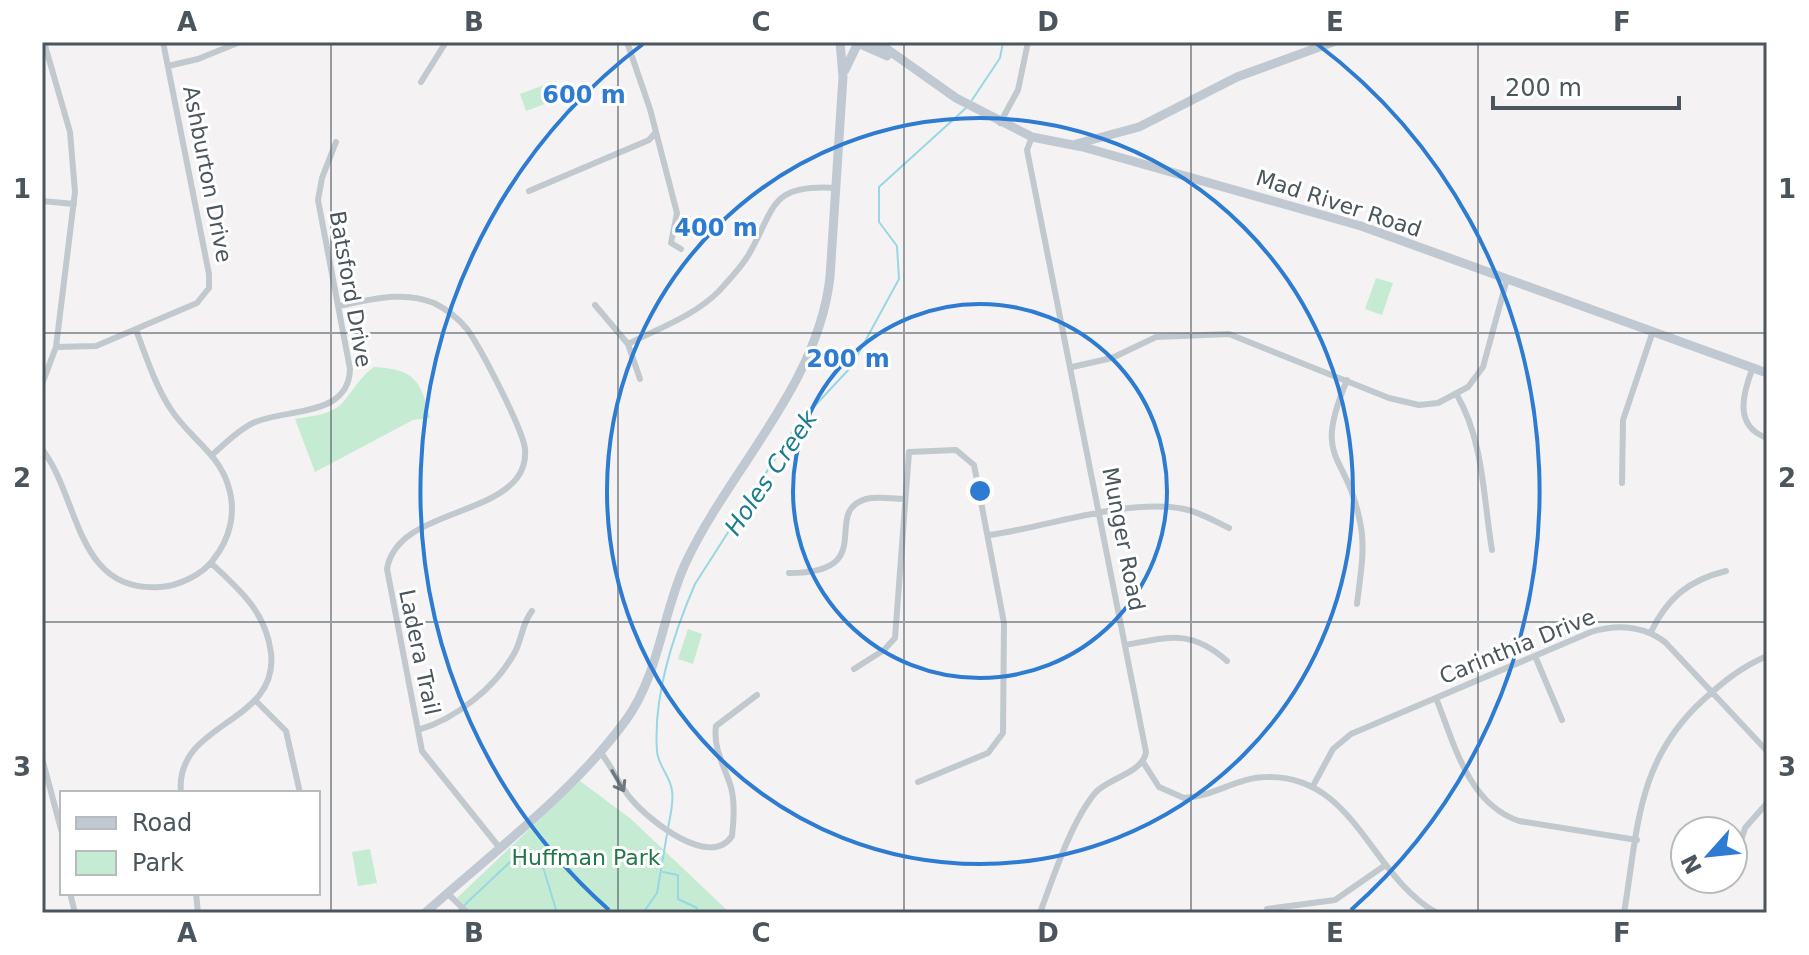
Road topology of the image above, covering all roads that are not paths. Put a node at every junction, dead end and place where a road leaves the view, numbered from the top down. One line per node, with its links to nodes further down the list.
1 (44, 42): 23 (street)
2 (163, 42): 12 (street, Ashburton Drive)
3 (240, 42): 12 (street)
4 (446, 42): 14 (street)
5 (627, 42): 16 (street)
6 (842, 42): 10 (street, Mad River Road); 13 (street)
7 (877, 42): 11 (street, Mad River Road)
8 (1028, 42): 15 (street)
9 (1333, 42): 19 (street)
10 (861, 45): 11 (street, Mad River Road); 13 (street)
11 (905, 64): 15 (street, Mad River Road)
12 (168, 66): 28 (street, Ashburton Drive)
13 (843, 77): 20 (street)
14 (421, 82)
15 (1000, 123): 17 (street, Mad River Road)
16 (655, 131): 21 (street); 24 (street)
17 (1032, 137): 19 (street, Mad River Road); 32 (street, Munger Road)
18 (336, 142): 27 (street, Batsford Drive)
19 (1073, 145): 25 (street, Mad River Road)
20 (836, 188): 30 (street); 66 (street)
21 (529, 191)
22 (42, 201): 23 (street)
23 (74, 204): 31 (street)
24 (681, 249)
25 (1507, 279): 29 (street, Mad River Road); 38 (street)
26 (595, 305): 30 (street)
27 (338, 306): 41 (street, Batsford Drive); 64 (street, Ladera Trail)
28 (136, 330): 31 (street, Ashburton Drive); 41 (street)
29 (1653, 331): 33 (street, Mad River Road); 42 (street)
30 (628, 344): 35 (street)
31 (56, 347): 37 (street)
32 (1072, 367): 36 (street); 44 (street, Munger Road)
33 (1753, 367): 34 (street, Mad River Road); 39 (street)
34 (1767, 373)
35 (640, 379)
36 (1347, 380): 38 (street); 51 (street)
37 (42, 384)
38 (1457, 395): 47 (street)
39 (1767, 438)
40 (42, 449): 48 (street)
41 (213, 454): 48 (street)
42 (1622, 483)
43 (904, 499): 46 (street); 50 (street); 58 (street)
44 (1101, 514): 45 (street); 46 (street); 54 (street, Munger Road)
45 (1229, 528)
46 (989, 535): 69 (street)
47 (1492, 550)
48 (211, 563): 62 (street)
49 (1726, 571): 53 (street)
50 (789, 573)
51 (1357, 604)
52 (532, 611): 64 (street)
53 (1651, 632): 55 (street, Carinthia Drive); 59 (street)
54 (1125, 645): 57 (street); 68 (street, Munger Road)
55 (1535, 656): 61 (street, Carinthia Drive); 63 (street)
56 (1767, 656): 59 (street)
57 (1227, 661)
58 (854, 669)
59 (1713, 691): 65 (street); 76 (street)
60 (757, 695): 66 (street, one-way to 60)
61 (1436, 698): 70 (street, Carinthia Drive); 76 (street)
62 (257, 702): 71 (street); 72 (street)
63 (1562, 720)
64 (418, 730): 77 (street, Ladera Trail)
65 (1767, 751)
66 (600, 752): 77 (street)
67 (42, 758): 75 (street)
68 (1143, 762): 70 (street); 83 (street)
69 (918, 782)
70 (1313, 786): 78 (street)
71 (181, 791)
72 (300, 791)
73 (1767, 803): 74 (street)
74 (1749, 823)
75 (60, 826)
76 (1637, 840): 85 (street)
77 (499, 847): 79 (street)
78 (1384, 866): 80 (street); 84 (street)
79 (447, 893): 81 (street); 82 (street)
80 (1267, 909)
81 (425, 913)
82 (468, 913)
83 (1040, 913)
84 (1437, 913)
85 (1624, 913)

